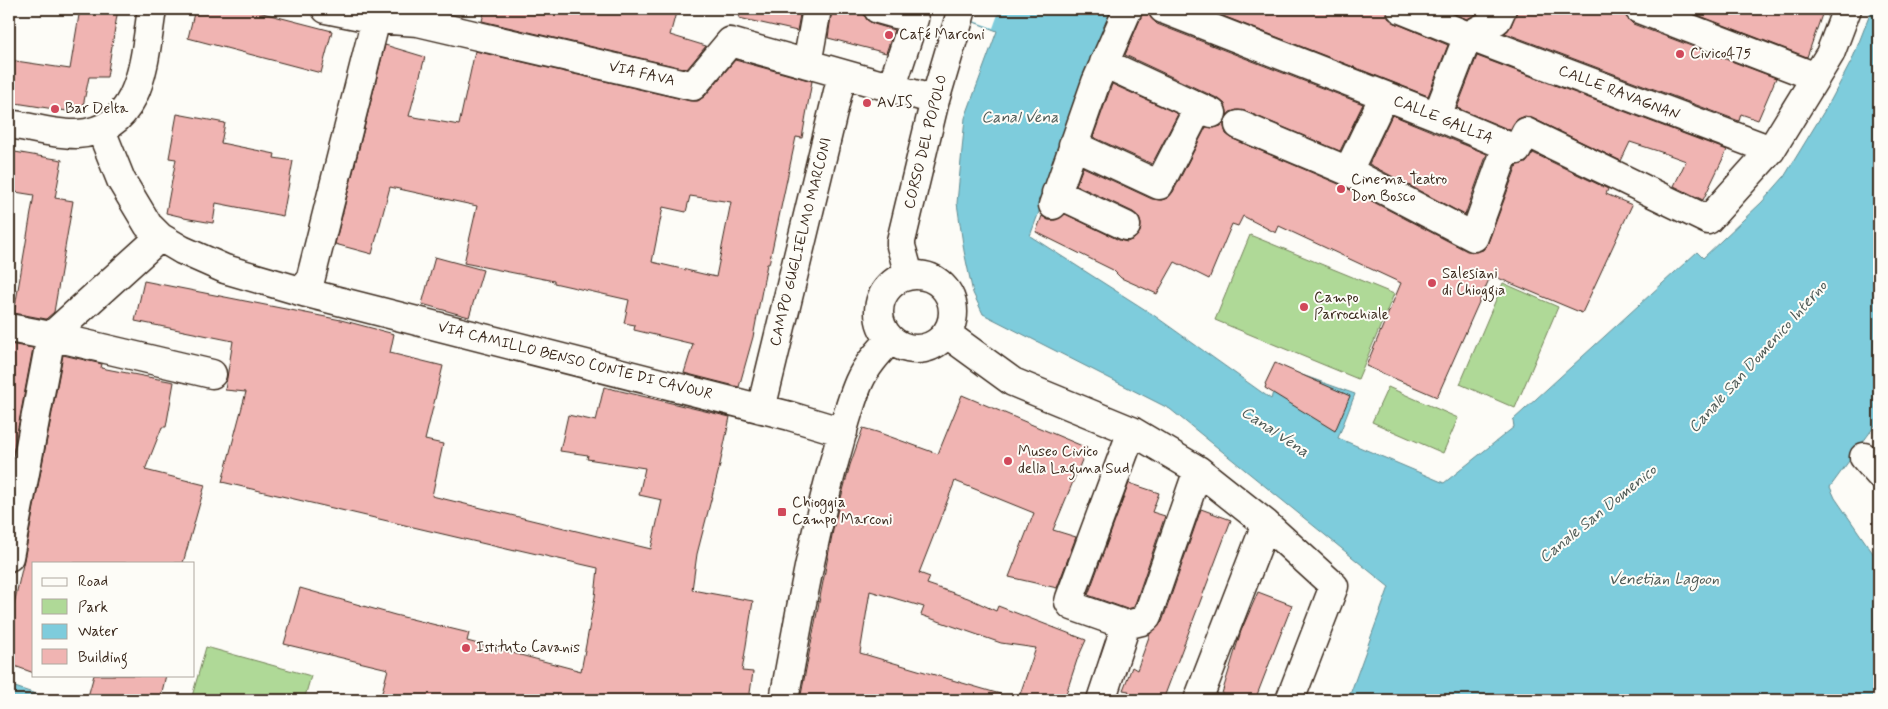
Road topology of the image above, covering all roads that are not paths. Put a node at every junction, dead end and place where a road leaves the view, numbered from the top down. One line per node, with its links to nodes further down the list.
1 (152, 9): 25 (street)
2 (326, 9): 13 (street, VIA FAVA)
3 (817, 9): 15 (street)
4 (878, 9): 19 (street)
5 (1128, 9): 16 (street)
6 (1163, 9): 20 (street, CALLE GALLIA)
7 (1401, 9): 14 (street, CALLE RAVAGNAN)
8 (1502, 9): 14 (street)
9 (1639, 9): 18 (street)
10 (1846, 9): 18 (street)
11 (961, 13): 21 (street, CORSO DEL POPOLO)
12 (420, 15): 13 (street, VIA FAVA); 15 (street, VIA FAVA)
13 (376, 19): 33 (street)
14 (1468, 36): 22 (street); 28 (street, CALLE RAVAGNAN)
15 (807, 64): 17 (street, VIA FAVA)
16 (1100, 72): 26 (street); 26 (street)
17 (842, 75): 19 (street, VIA FAVA); 39 (street, CAMPO GUGLIELMO MARCONI)
18 (1816, 77): 28 (street)
19 (892, 86): 21 (street, VIA FAVA)
20 (1384, 96): 22 (street, CALLE GALLIA); 29 (street)
21 (935, 100): 32 (street, CORSO DEL POPOLO)
22 (1437, 116): 27 (street, CALLE GALLIA)
23 (9, 124): 25 (street)
24 (1239, 125): 29 (street)
25 (101, 130): 31 (street, VIA CAMILLO BENSO CONTE DI CAVOUR)
26 (1073, 145): 30 (street)
27 (1507, 146): 28 (street, CALLE GALLIA); 29 (street)
28 (1771, 150)
29 (1348, 171)
30 (1126, 226)
31 (160, 236): 33 (street, VIA CAMILLO BENSO CONTE DI CAVOUR); 36 (street)
32 (908, 275): 35 (street); 37 (street)
33 (307, 293): 39 (street, VIA CAMILLO BENSO CONTE DI CAVOUR)
34 (9, 328): 36 (street)
35 (947, 334): 37 (street); 40 (street)
36 (51, 336): 38 (street); 44 (street)
37 (890, 340): 41 (street)
38 (212, 374)
39 (760, 409): 41 (street, VIA CAMILLO BENSO CONTE DI CAVOUR)
40 (1132, 431): 42 (street); 45 (street)
41 (843, 432): 46 (street)
42 (1198, 470): 43 (street); 45 (street)
43 (1266, 524): 48 (street); 49 (street)
44 (9, 557)
45 (1126, 625): 47 (street)
46 (784, 700)
47 (1101, 700)
48 (1198, 700)
49 (1290, 700)

